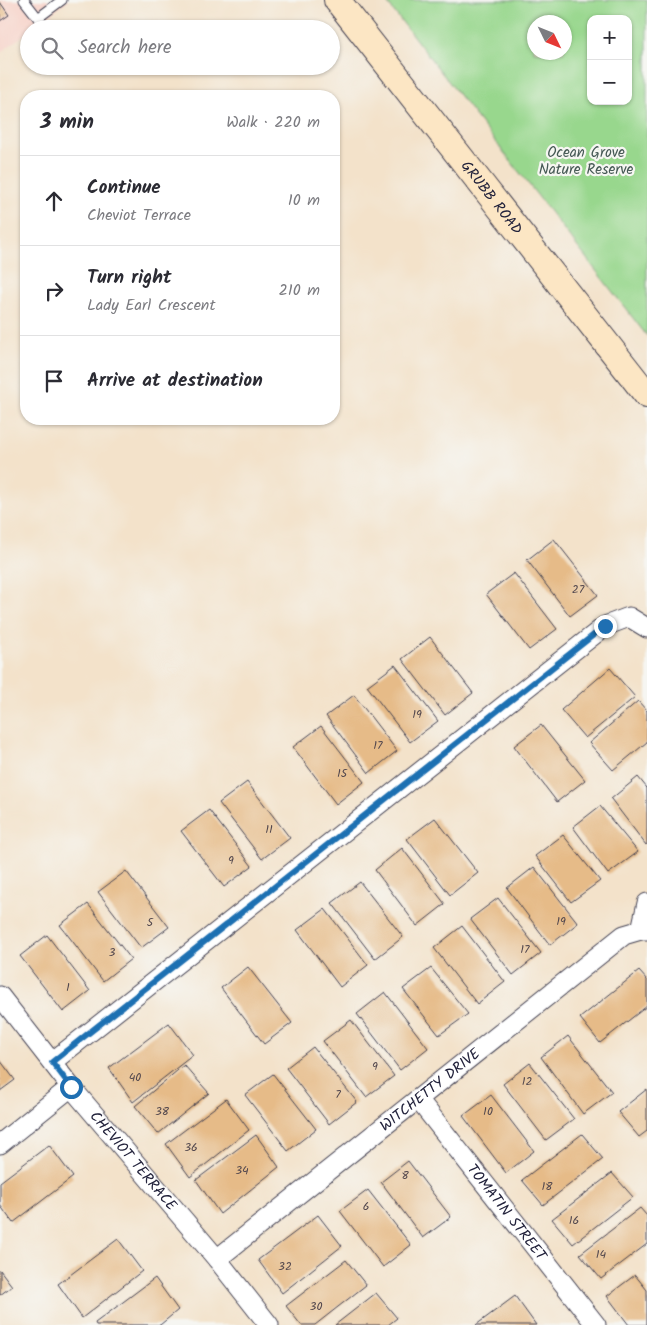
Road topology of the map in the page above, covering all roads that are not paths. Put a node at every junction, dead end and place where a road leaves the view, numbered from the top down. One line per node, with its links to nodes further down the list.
1 (24, 0): 2 (lane)
2 (62, 0)
3 (337, 0): 4 (main road, GRUBB ROAD)
4 (647, 395)
5 (647, 628): 9 (street)
6 (647, 903): 7 (street)
7 (644, 930): 11 (street, WITCHETTY DRIVE)
8 (0, 996): 9 (street, CHEVIOT TERRACE)
9 (52, 1062): 10 (street, CHEVIOT TERRACE)
10 (71, 1087): 12 (street); 13 (street, CHEVIOT TERRACE)
11 (418, 1099): 13 (street, WITCHETTY DRIVE); 15 (street, TOMATIN STREET)
12 (0, 1144)
13 (217, 1259): 14 (street, CHEVIOT TERRACE)
14 (269, 1325)
15 (596, 1325)

